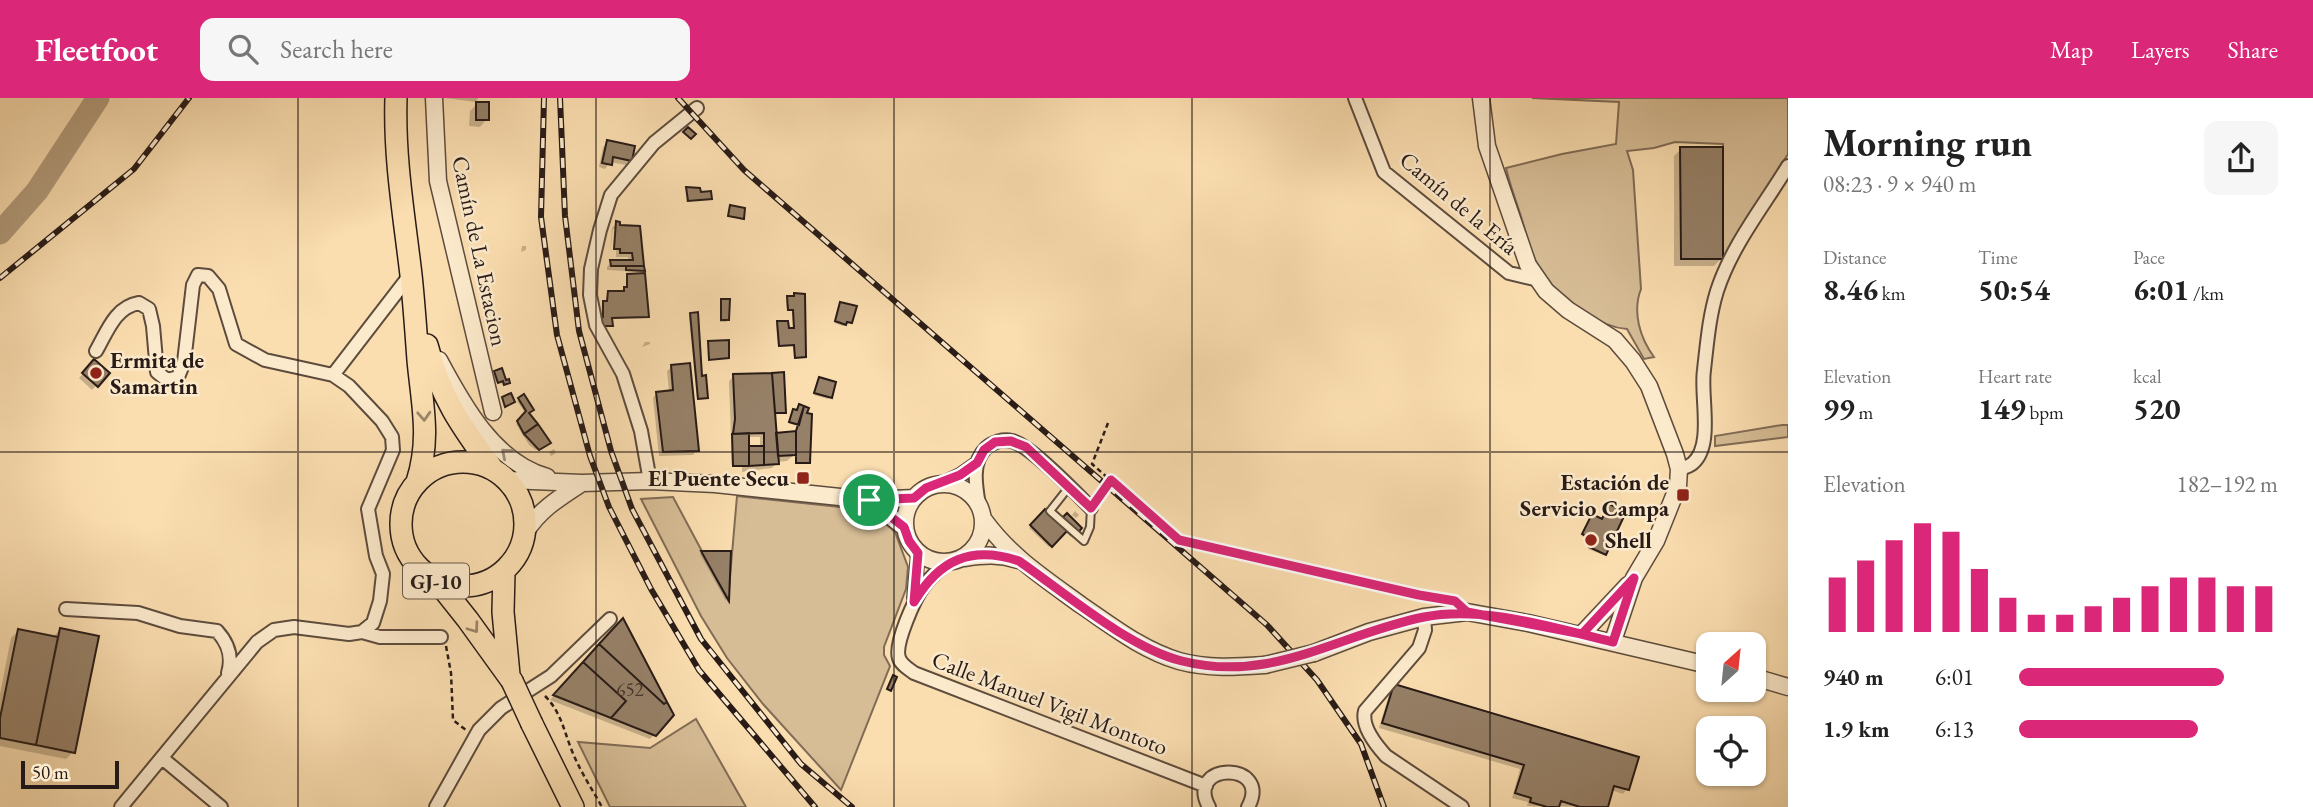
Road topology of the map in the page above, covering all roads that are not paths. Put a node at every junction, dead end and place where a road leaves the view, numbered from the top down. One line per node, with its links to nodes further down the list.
1 (396, 98): 7 (highway, GJ-10)
2 (434, 98): 12 (street, Camín de La Estacion)
3 (1355, 98): 8 (street, Camín de la Ería)
4 (1481, 98): 8 (street)
5 (697, 108): 16 (street)
6 (1788, 166): 14 (street)
7 (411, 275): 9 (highway, GJ-10); 11 (street); 17 (highway, GJ-10, one-way to 17)
8 (1539, 280): 14 (street)
9 (425, 335): 15 (highway, GJ-10); 18 (street, one-way to 9)
10 (96, 351): 11 (street)
11 (333, 375): 37 (street)
12 (493, 412)
13 (977, 463): 19 (street); 20 (street); 24 (street)
14 (1678, 469): 31 (street)
15 (500, 474): 17 (highway); 18 (street); 26 (highway, GJ-10)
16 (650, 481): 18 (street); 22 (street)
17 (416, 482): 32 (highway, GJ-10)
18 (574, 483): 26 (street)
19 (941, 484): 21 (street); 24 (street)
20 (1069, 487): 23 (street); 23 (lane)
21 (914, 498): 22 (street); 25 (street)
22 (869, 500): 25 (street)
23 (1091, 508)
24 (981, 513): 28 (street); 29 (street)
25 (904, 527): 27 (street)
26 (525, 533): 30 (highway, GJ-10)
27 (918, 553): 28 (street); 33 (street, Calle Manuel Vigil Montoto)
28 (955, 561): 29 (street); 33 (street, Calle Manuel Vigil Montoto)
29 (1019, 561): 35 (street, bridge)
30 (504, 572): 32 (highway, GJ-10); 43 (highway, GJ-10)
31 (1634, 578): 38 (street); 40 (street)
32 (437, 581): 43 (highway, GJ-10, one-way to 43)
33 (914, 602): 47 (street, Calle Manuel Vigil Montoto)
34 (66, 609): 42 (street)
35 (1424, 617): 38 (street); 54 (street)
36 (610, 619): 50 (street)
37 (362, 632): 39 (street); 42 (street)
38 (1582, 634): 40 (street)
39 (441, 638)
40 (1613, 642): 41 (street)
41 (1696, 662)
42 (227, 677): 46 (street)
43 (511, 679): 51 (highway, GJ-10, bridge)
44 (1766, 681): 45 (street)
45 (1788, 687)
46 (162, 758): 48 (street); 49 (street)
47 (1206, 786): 52 (street); 53 (street)
48 (121, 807)
49 (221, 807)
50 (436, 807)
51 (573, 807)
52 (1209, 807)
53 (1248, 807)
54 (1462, 807)

